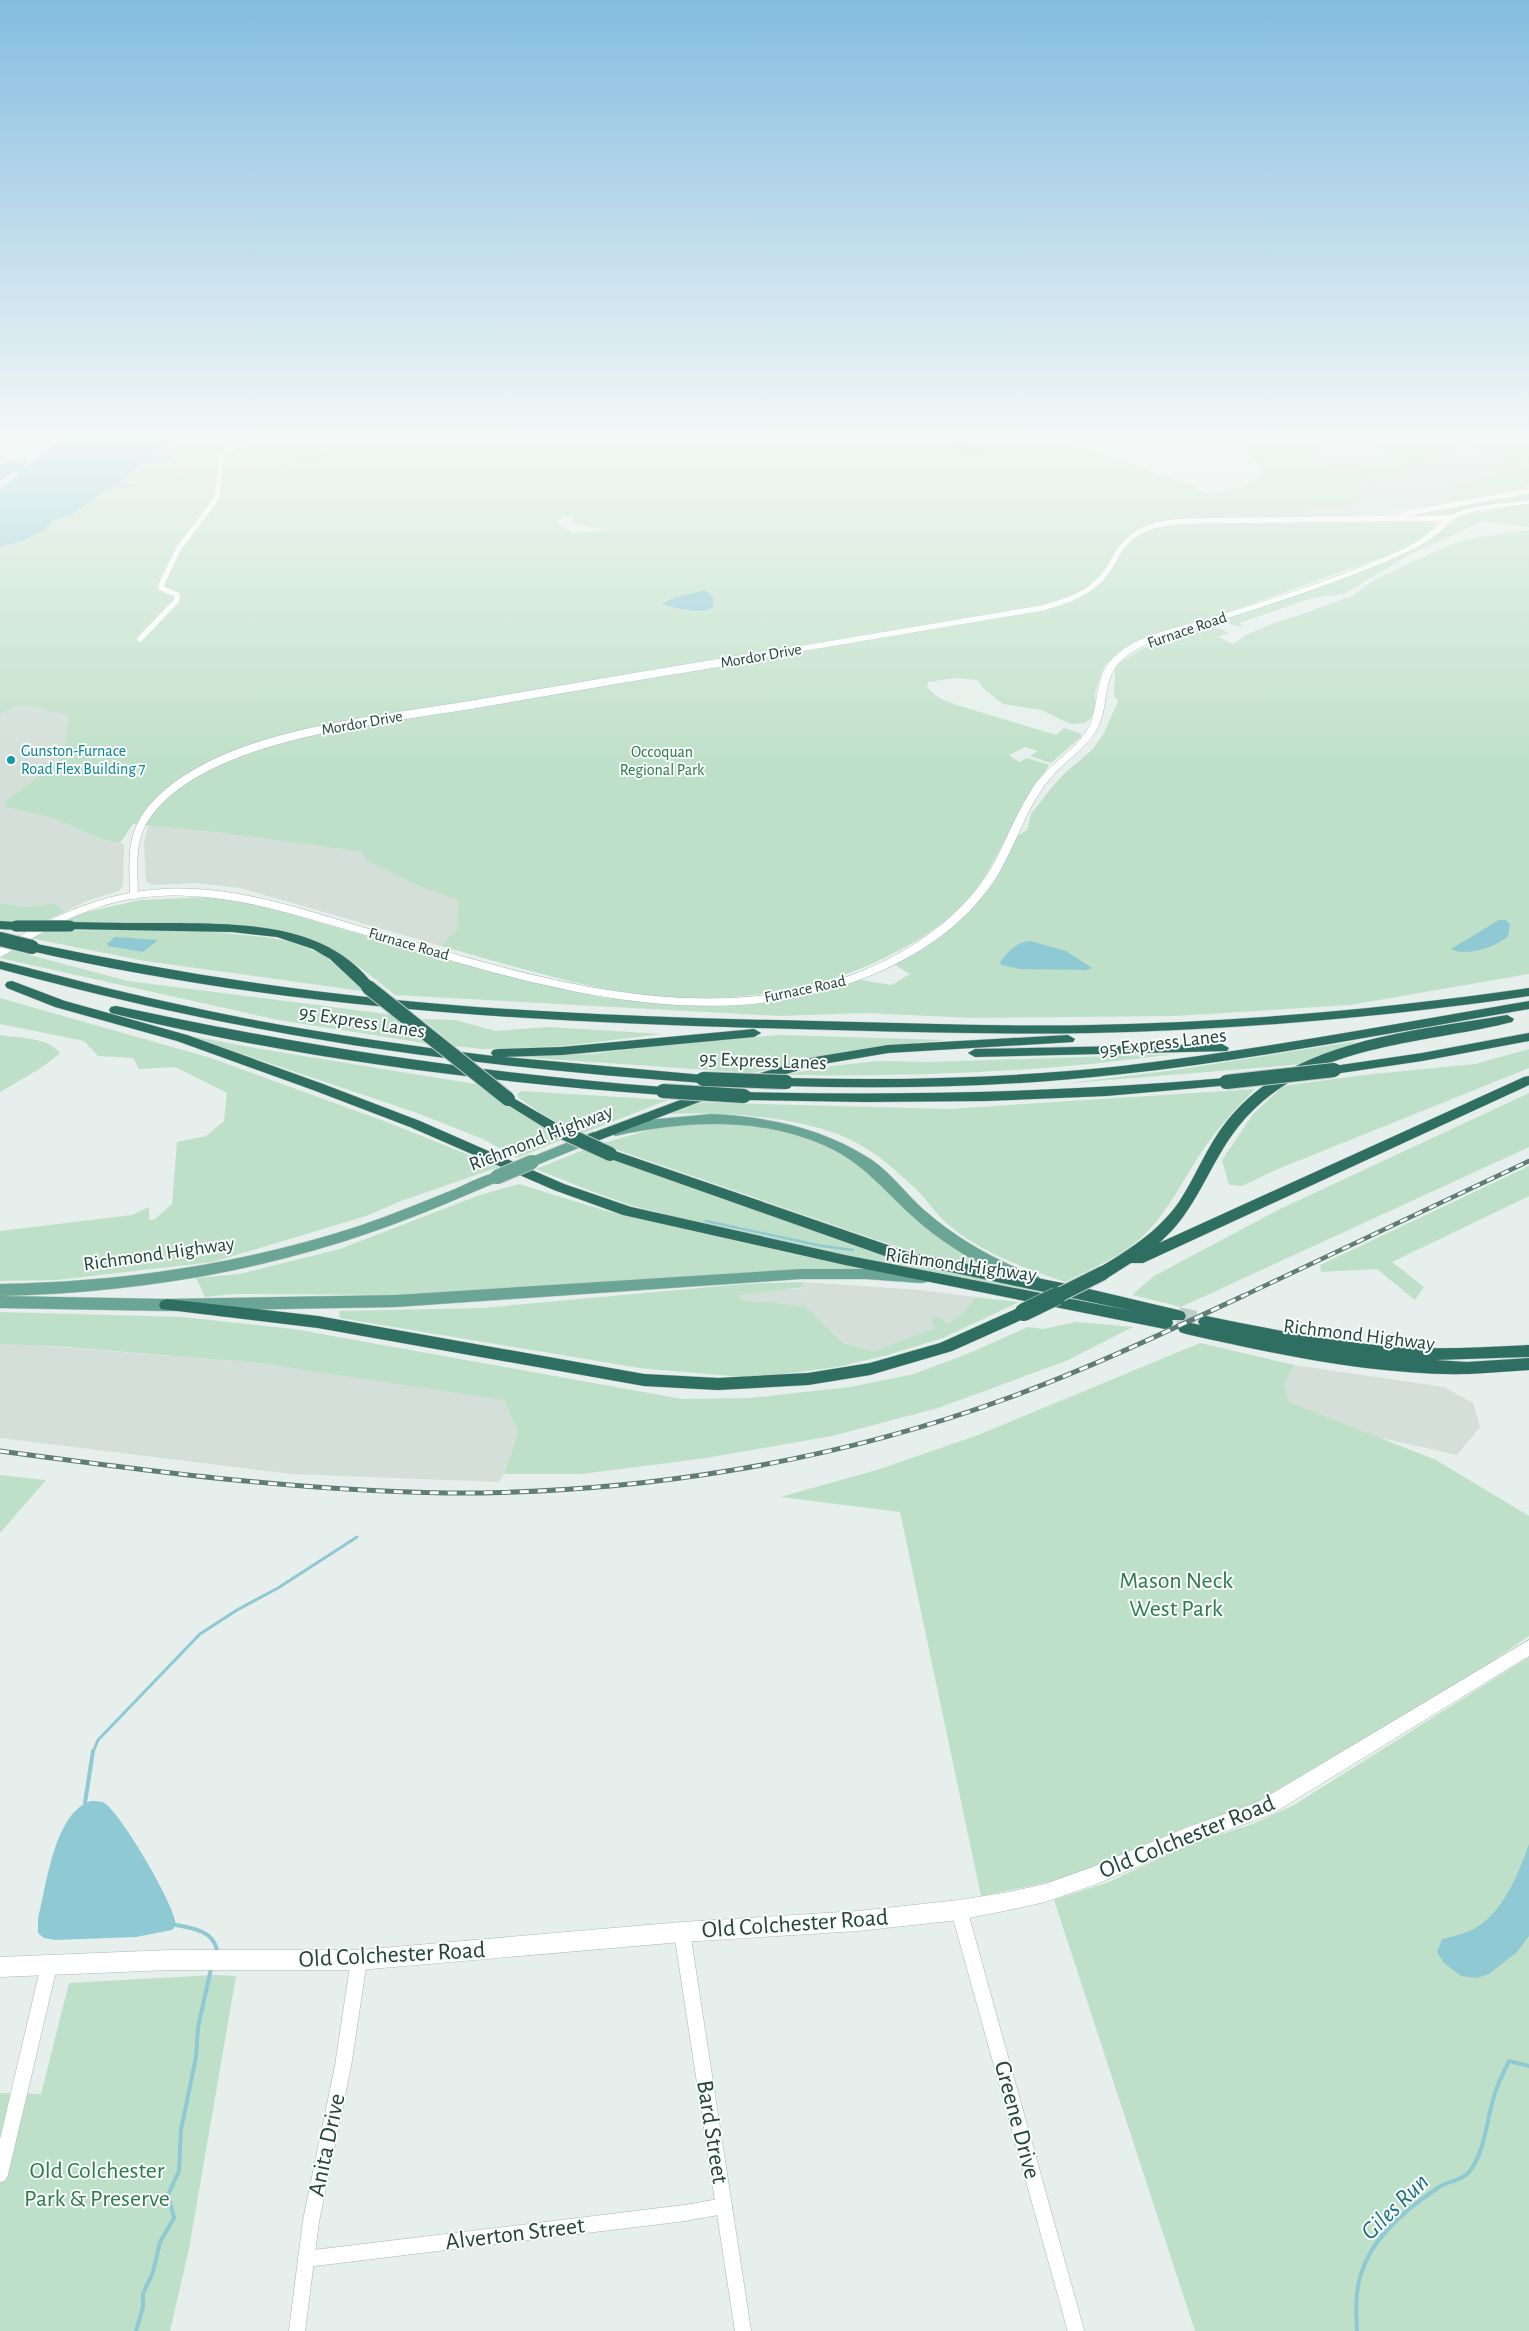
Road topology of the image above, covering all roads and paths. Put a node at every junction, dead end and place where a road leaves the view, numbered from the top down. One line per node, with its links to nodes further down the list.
1 (180, 547): 4 (street)
2 (1123, 547): 5 (street, Mordor Drive)
3 (1411, 547): 5 (main road, Furnace Road)
4 (140, 638)
5 (134, 895): 8 (main road, Furnace Road)
6 (0, 925): 23 (highway, bridge)
7 (0, 939): 14 (highway, bridge)
8 (1, 961): 17 (highway, 95 Express Lanes)
9 (6, 983): 15 (highway, bridge); 22 (highway)
10 (1529, 992): 13 (highway)
11 (1529, 1005): 16 (highway, 95 Express Lanes)
12 (1529, 1015): 21 (highway)
13 (1258, 1022): 14 (highway); 18 (highway)
14 (855, 1026): 17 (highway)
15 (1529, 1037)
16 (1314, 1041): 18 (highway, 95 Express Lanes); 18 (highway)
17 (388, 1048): 18 (highway, 95 Express Lanes, bridge)
18 (787, 1075): 20 (highway)
19 (1529, 1080): 21 (highway)
20 (592, 1138): 23 (main road, Richmond Highway); 24 (main road, Richmond Highway, bridge)
21 (1103, 1273): 26 (highway, bridge)
22 (957, 1282): 26 (main road, Richmond Highway); 27 (highway, Richmond Highway)
23 (1045, 1286): 27 (highway, Richmond Highway)
24 (0, 1290)
25 (0, 1302): 26 (main road, Richmond Highway)
26 (167, 1305)
27 (1183, 1322): 28 (highway, Richmond Highway); 29 (highway, Richmond Highway)
28 (1529, 1351)
29 (1529, 1364)
30 (1529, 1647): 31 (main road, Old Colchester Road)
31 (959, 1910): 32 (main road, Old Colchester Road); 41 (street, Greene Drive)
32 (682, 1932): 33 (main road, Old Colchester Road); 37 (street, Bard Street)
33 (359, 1960): 34 (main road, Old Colchester Road); 38 (street, Anita Drive)
34 (49, 1966): 35 (main road, Old Colchester Road); 36 (street)
35 (0, 1967)
36 (0, 2174)
37 (724, 2206): 38 (street, Alverton Street); 40 (street, Bard Street)
38 (306, 2259): 39 (street, Anita Drive)
39 (297, 2331)
40 (744, 2331)
41 (1076, 2331)

